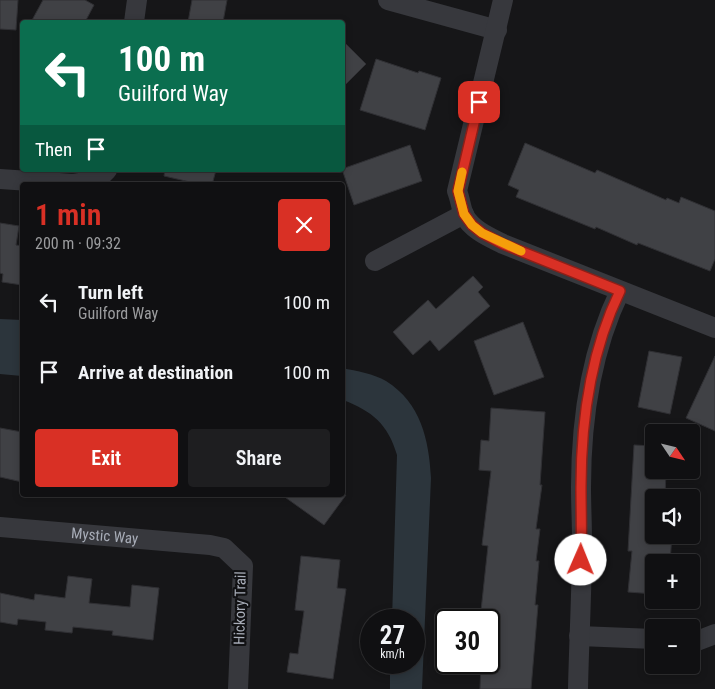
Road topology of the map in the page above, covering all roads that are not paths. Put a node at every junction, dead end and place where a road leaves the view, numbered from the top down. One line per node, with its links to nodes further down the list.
1 (137, 0): 4 (street)
2 (388, 0): 5 (street)
3 (503, 0): 5 (street)
4 (134, 20)
5 (497, 30): 10 (street)
6 (105, 172): 9 (street)
7 (0, 179): 8 (street)
8 (44, 182)
9 (87, 182)
10 (464, 214): 11 (street); 12 (street)
11 (375, 261)
12 (620, 291): 13 (street); 17 (street)
13 (715, 328)
14 (0, 527): 15 (street, Mystic Way)
15 (210, 546): 20 (street, Hickory Trail)
16 (715, 634): 19 (street)
17 (579, 636): 18 (street); 21 (street)
18 (645, 639)
19 (700, 640)
20 (238, 689)
21 (578, 689)

